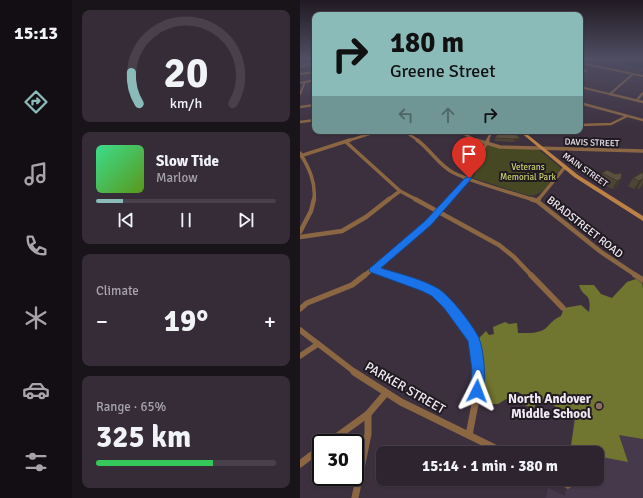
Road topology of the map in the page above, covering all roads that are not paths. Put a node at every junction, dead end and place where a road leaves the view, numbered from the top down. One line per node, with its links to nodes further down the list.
1 (305, 82): 5 (street)
2 (624, 82): 6 (street)
3 (583, 88): 6 (street)
4 (643, 93): 7 (street)
5 (300, 94)
6 (610, 94): 7 (street)
7 (637, 100): 8 (street)
8 (643, 102)
9 (312, 105): 11 (street)
10 (583, 105): 12 (street)
11 (300, 107)
12 (627, 116): 14 (street); 16 (street)
13 (312, 120): 15 (street)
14 (643, 120)
15 (300, 122)
16 (583, 125)
17 (370, 134): 22 (street)
18 (408, 134): 28 (street, BRADSTREET ROAD)
19 (465, 134): 23 (street, DAVIS STREET)
20 (490, 134): 23 (street)
21 (525, 134): 24 (main road, MAIN STREET)
22 (346, 142): 26 (street); 29 (street)
23 (485, 144): 24 (street, DAVIS STREET); 28 (street)
24 (541, 148): 25 (street, DAVIS STREET); 27 (main road, MAIN STREET)
25 (643, 151)
26 (301, 155): 33 (street)
27 (565, 167): 30 (street); 32 (main road, MAIN STREET)
28 (469, 178): 30 (street, BRADSTREET ROAD); 31 (street)
29 (400, 191): 31 (street); 34 (street)
30 (537, 201): 36 (street, BRADSTREET ROAD)
31 (438, 213): 35 (street); 38 (street)
32 (643, 218)
33 (300, 232)
34 (300, 238)
35 (373, 269): 37 (street); 45 (street)
36 (643, 280)
37 (300, 308)
38 (563, 308)
39 (300, 330): 40 (street, PARKER STREET)
40 (318, 344): 41 (street); 42 (street, PARKER STREET)
41 (300, 356)
42 (386, 393): 43 (street); 45 (street, PARKER STREET)
43 (368, 414): 44 (street); 49 (street)
44 (340, 434)
45 (469, 435): 46 (street, PARKER STREET)
46 (491, 446)
47 (312, 455): 48 (street)
48 (300, 464)
49 (355, 498)

